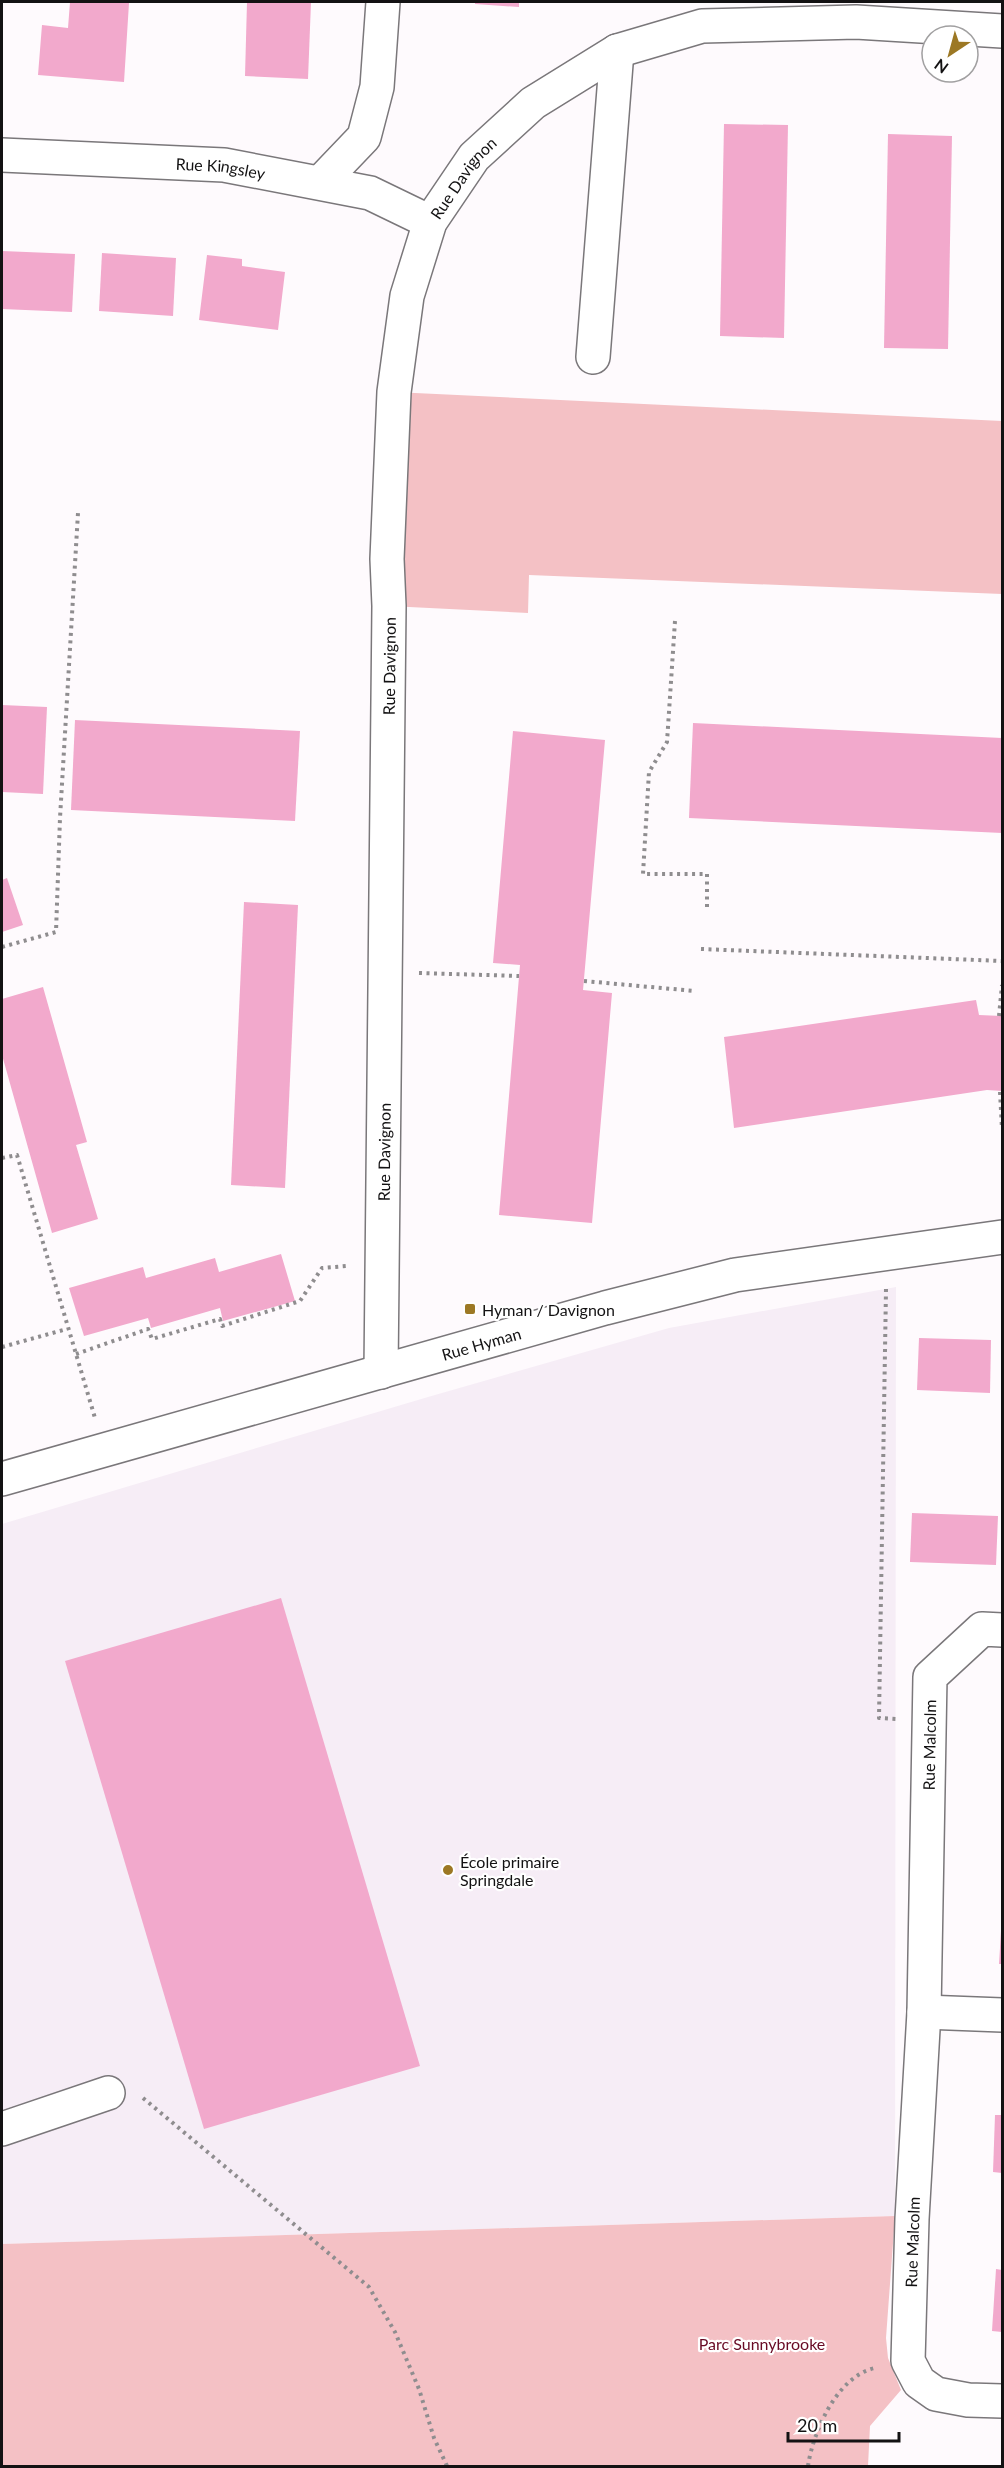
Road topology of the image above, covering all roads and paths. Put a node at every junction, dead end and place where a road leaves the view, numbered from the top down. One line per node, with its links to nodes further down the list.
1 (383, 2): 6 (street)
2 (857, 12): 3 (street, Rue Davignon); 4 (street, Rue Davignon)
3 (1002, 31)
4 (617, 51): 7 (street, Rue Davignon); 8 (street)
5 (2, 155): 6 (street, Rue Kingsley)
6 (321, 182): 7 (street, Rue Kingsley)
7 (430, 222): 15 (street, Rue Davignon)
8 (593, 357)
9 (78, 513): 12 (path)
10 (675, 621): 11 (path)
11 (707, 911)
12 (2, 947)
13 (701, 949): 14 (path)
14 (1002, 961)
15 (385, 972): 16 (path); 30 (street, Rue Davignon)
16 (519, 976)
17 (584, 981): 19 (path)
18 (1002, 985): 20 (path)
19 (695, 991)
20 (999, 1016)
21 (1000, 1092): 22 (path)
22 (1002, 1129)
23 (2, 1158): 27 (path)
24 (1002, 1237): 25 (street, Rue Hyman)
25 (886, 1253): 30 (street, Rue Hyman); 34 (path)
26 (355, 1265): 29 (path)
27 (67, 1329): 28 (path); 29 (path)
28 (2, 1347)
29 (75, 1354): 31 (path)
30 (381, 1372): 31 (street, Rue Hyman)
31 (105, 1450): 32 (street, Rue Hyman)
32 (2, 1479)
33 (1002, 1630): 34 (street, Rue Malcolm)
34 (929, 1721): 35 (street, Rue Malcolm)
35 (924, 2012): 36 (street); 39 (street, Rue Malcolm)
36 (1002, 2015)
37 (122, 2092): 38 (street); 41 (path)
38 (2, 2129)
39 (908, 2361): 40 (street); 42 (path)
40 (1002, 2401)
41 (447, 2466)
42 (808, 2466)

